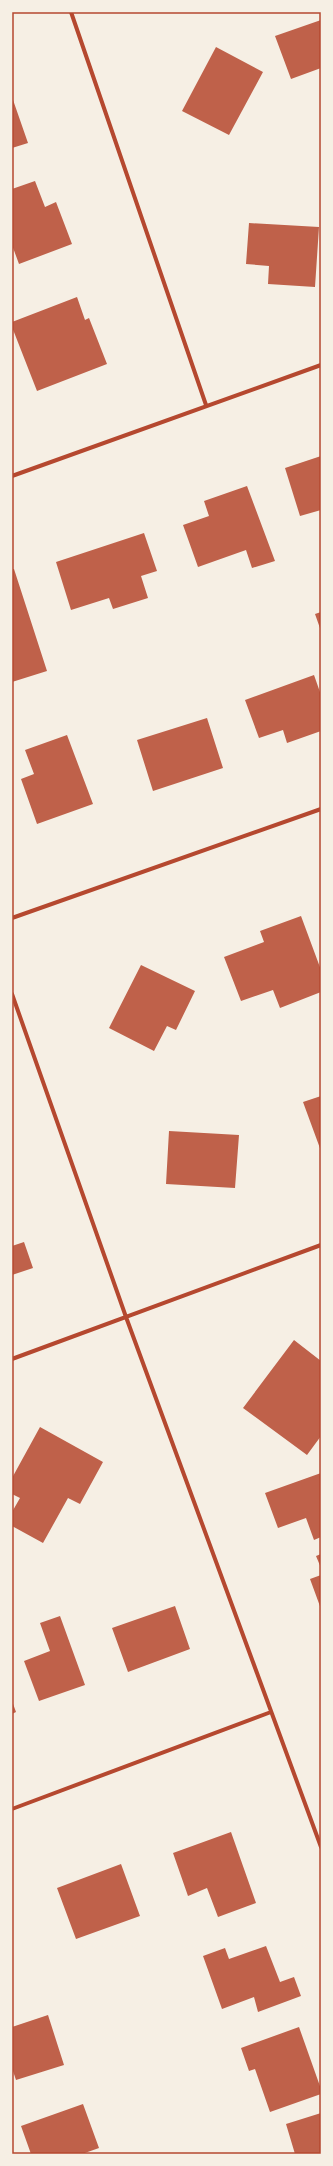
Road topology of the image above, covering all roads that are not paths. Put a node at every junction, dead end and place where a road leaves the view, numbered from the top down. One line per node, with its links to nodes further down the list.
1 (71, 12): 3 (street)
2 (321, 365): 3 (street)
3 (206, 405): 4 (street)
4 (12, 476)
5 (321, 809): 6 (street)
6 (12, 918)
7 (12, 994): 9 (street)
8 (321, 1246): 9 (street)
9 (126, 1317): 10 (street); 11 (street)
10 (12, 1359)
11 (271, 1712): 12 (street); 13 (street)
12 (12, 1809)
13 (321, 1847)

